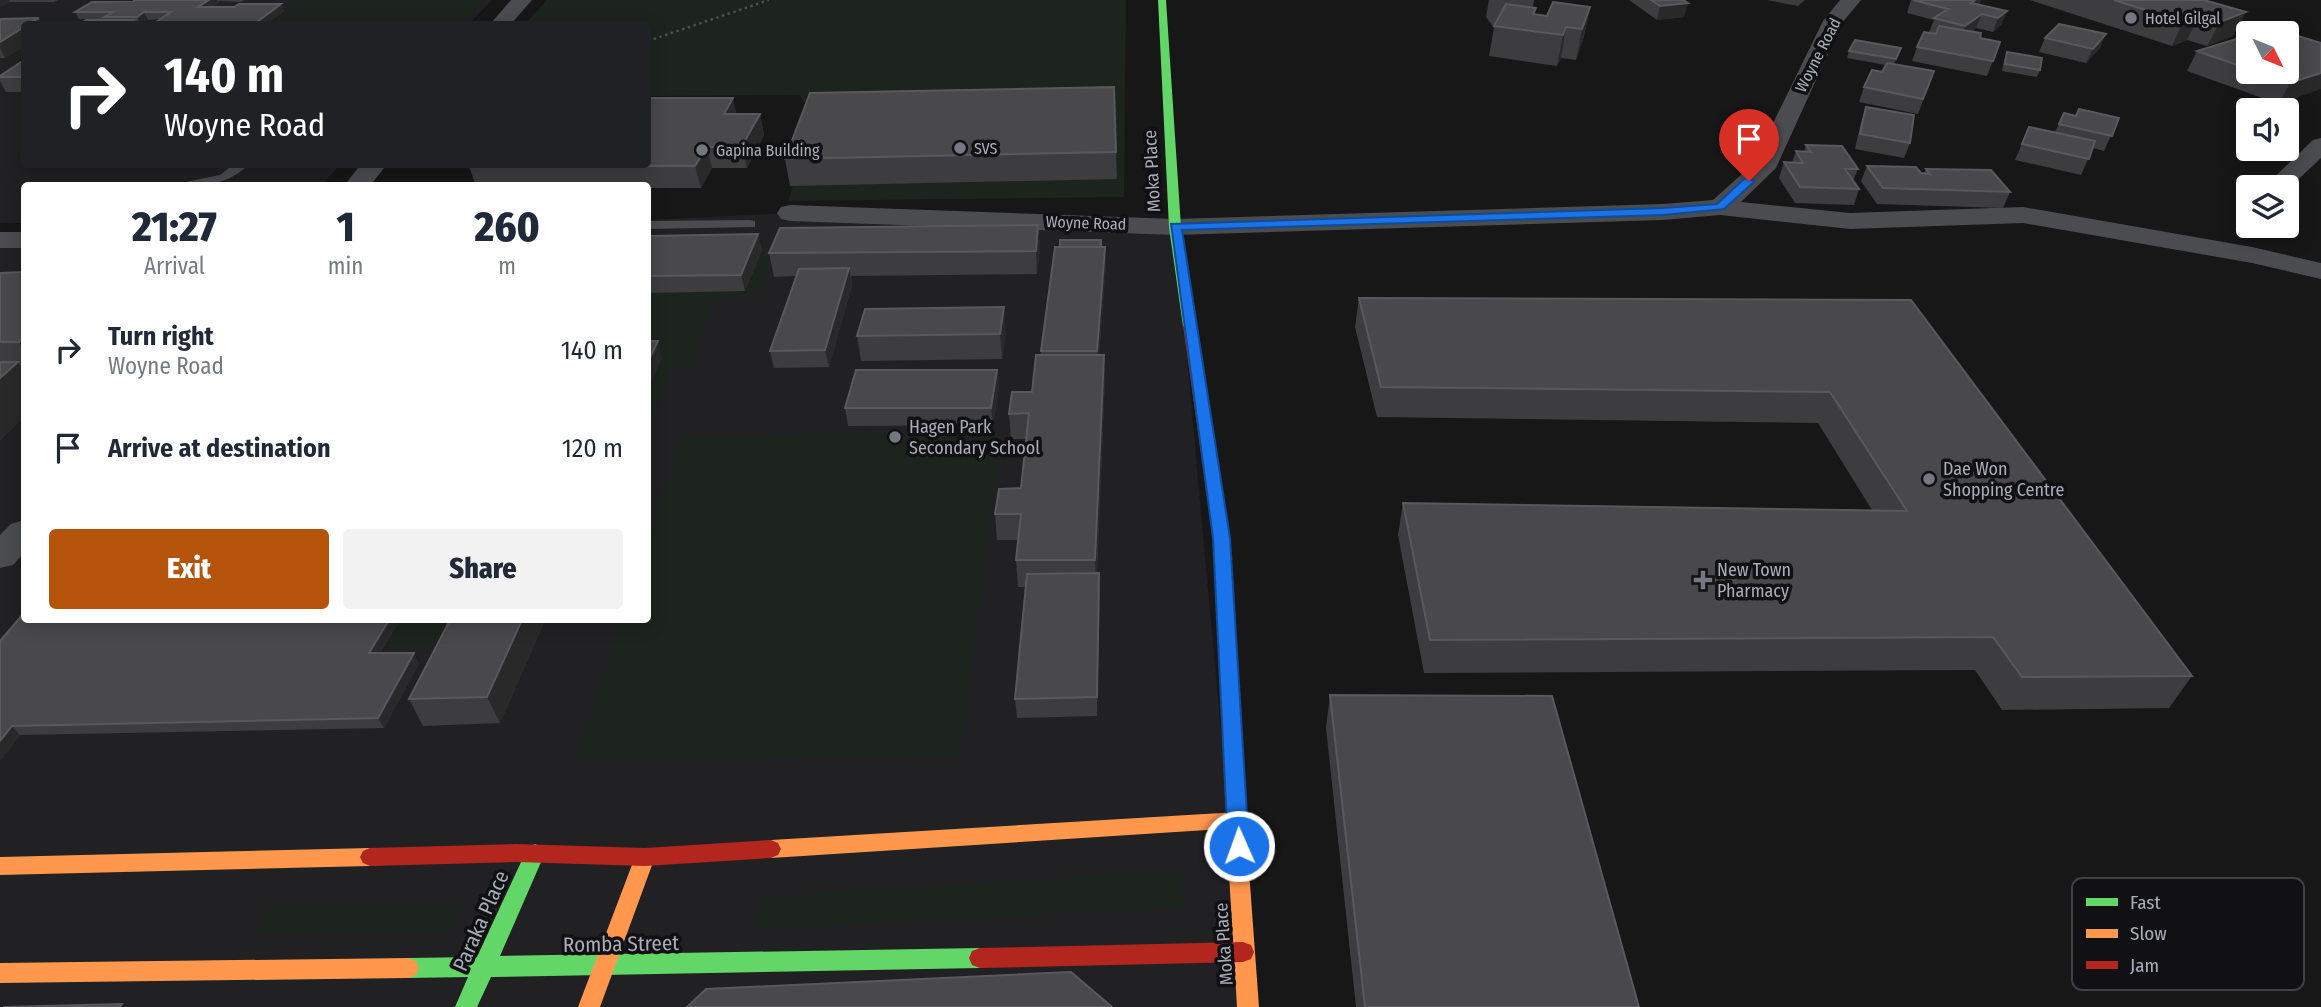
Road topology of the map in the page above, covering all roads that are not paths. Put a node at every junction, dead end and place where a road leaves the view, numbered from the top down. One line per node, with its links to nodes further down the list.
1 (522, 0): 4 (street)
2 (1162, 0): 15 (street, Moka Place)
3 (1851, 0): 11 (street, Woyne Road)
4 (503, 21)
5 (2321, 145): 8 (street)
6 (238, 168): 9 (lane)
7 (372, 168): 10 (street)
8 (2289, 175)
9 (198, 182)
10 (359, 182)
11 (1720, 207): 15 (street, Woyne Road); 18 (street)
12 (790, 213): 15 (street, Woyne Road)
13 (750, 224): 14 (lane)
14 (651, 225)
15 (1175, 226): 21 (street, Moka Place)
16 (0, 240): 17 (street)
17 (21, 240)
18 (2321, 271)
19 (21, 535): 20 (street)
20 (0, 556)
21 (1238, 820): 23 (street); 25 (street, Moka Place)
22 (535, 853): 23 (street); 24 (street); 27 (street, Paraka Place)
23 (645, 857): 26 (street)
24 (0, 866)
25 (1243, 952): 26 (street, Romba Street); 31 (street, Moka Place)
26 (602, 966): 27 (street, Romba Street); 30 (street)
27 (482, 967): 28 (street, Romba Street); 29 (street, Paraka Place)
28 (0, 973)
29 (466, 1007)
30 (589, 1007)
31 (1248, 1007)

